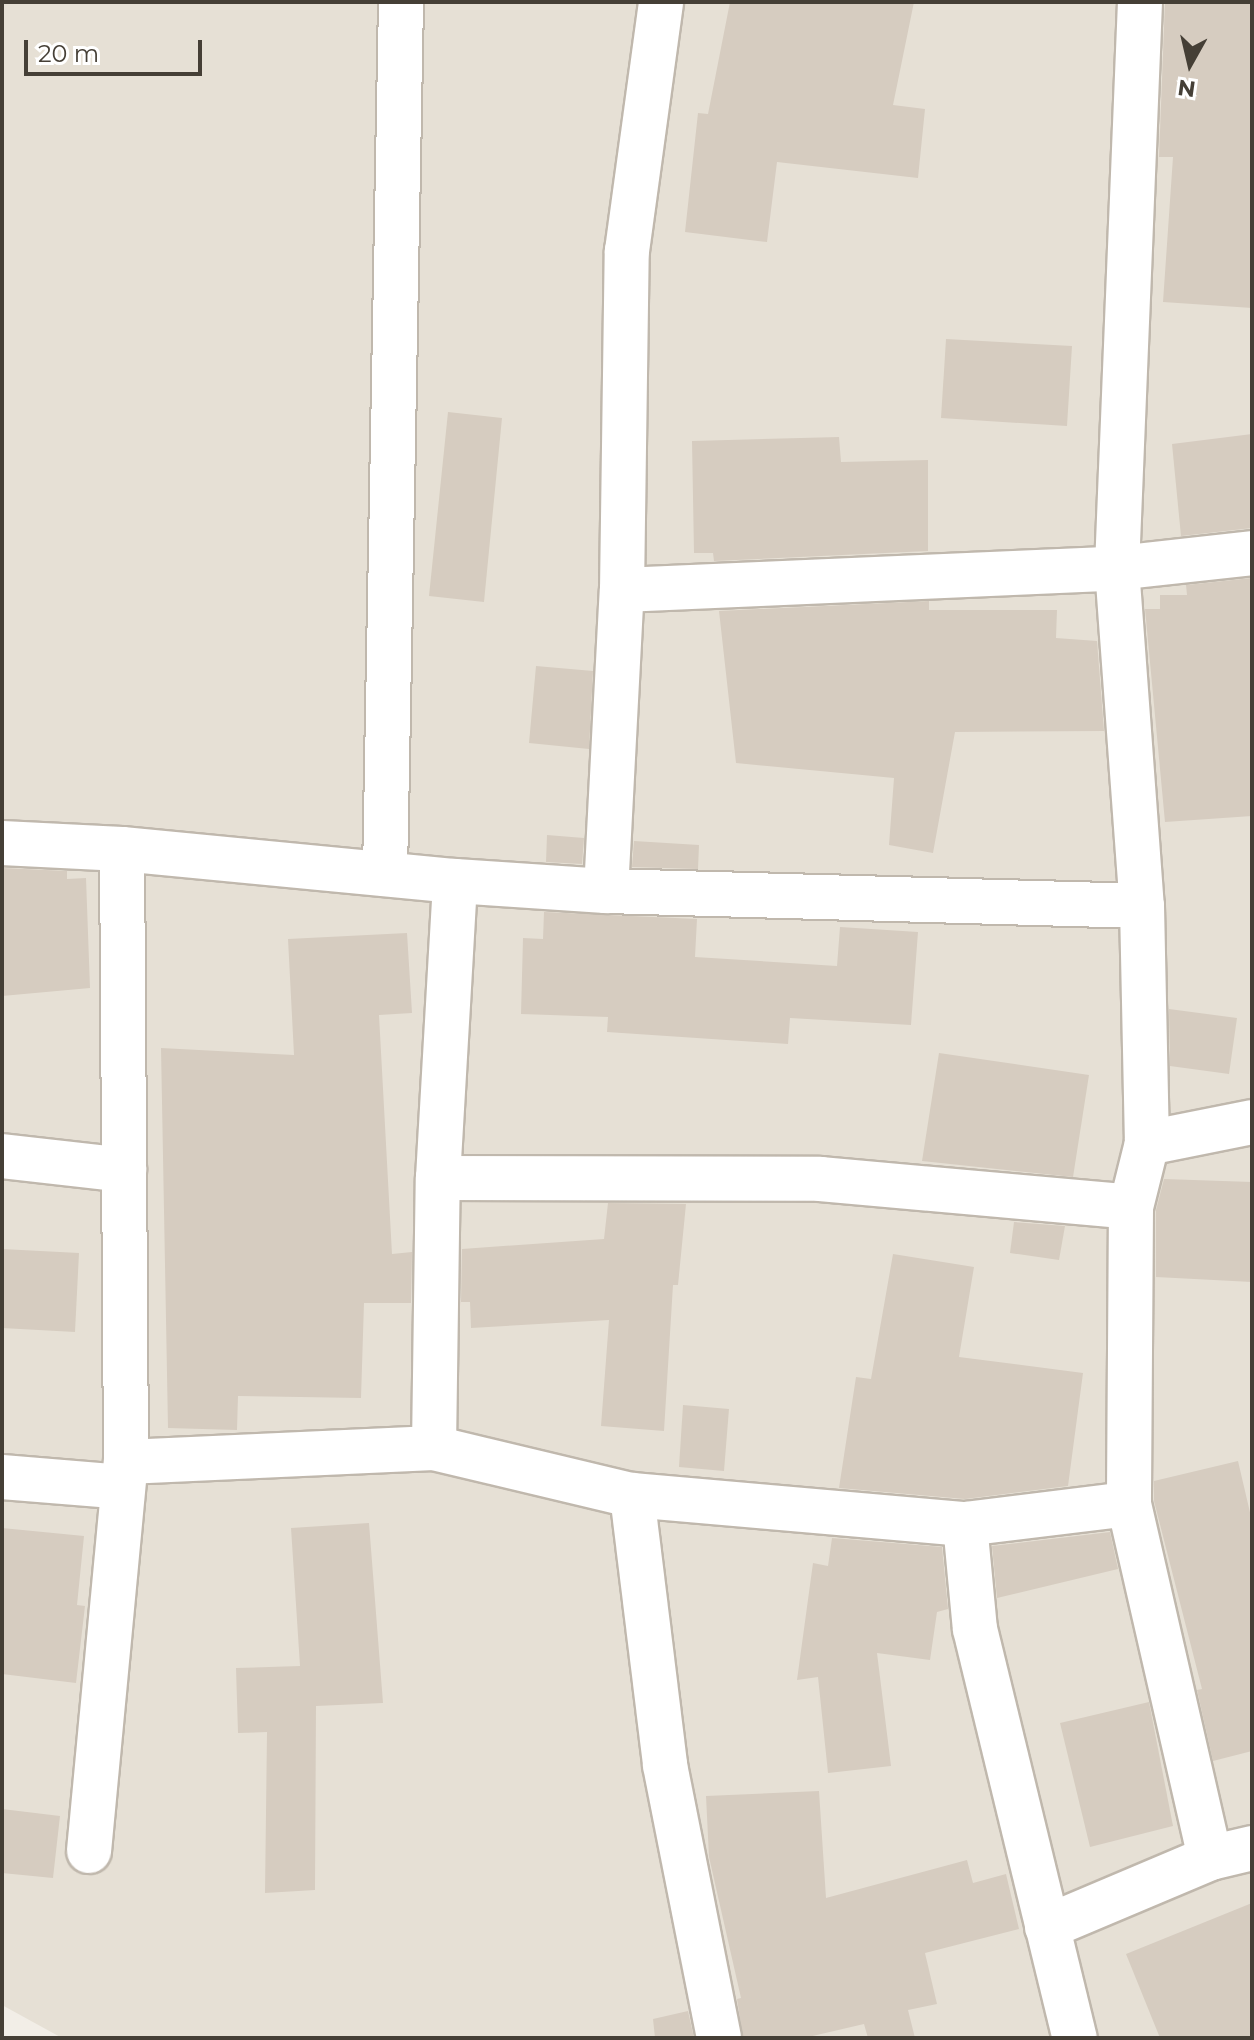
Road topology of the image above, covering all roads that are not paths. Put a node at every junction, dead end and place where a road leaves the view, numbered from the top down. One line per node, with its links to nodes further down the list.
1 (401, 2): 9 (street)
2 (661, 2): 6 (street)
3 (1140, 2): 5 (street)
4 (1252, 553): 5 (street)
5 (1117, 568): 6 (street); 12 (street)
6 (622, 590): 11 (street)
7 (2, 843): 8 (street)
8 (122, 849): 9 (street); 16 (street)
9 (385, 874): 10 (street)
10 (455, 881): 11 (street); 17 (street)
11 (606, 891): 12 (street)
12 (1142, 906): 14 (street)
13 (1252, 1122): 14 (street)
14 (1147, 1143): 18 (street)
15 (2, 1156): 16 (street)
16 (124, 1170): 20 (street)
17 (438, 1178): 18 (street); 19 (street)
18 (1131, 1207): 23 (street)
19 (434, 1448): 20 (street); 22 (street)
20 (125, 1475): 21 (street); 26 (street)
21 (2, 1477)
22 (632, 1495): 24 (street); 29 (street)
23 (1129, 1504): 24 (street); 27 (street)
24 (965, 1524): 28 (street)
25 (1252, 1848): 27 (street)
26 (89, 1851)
27 (1210, 1858): 28 (street)
28 (1047, 1927): 30 (street)
29 (719, 2038)
30 (1075, 2038)

